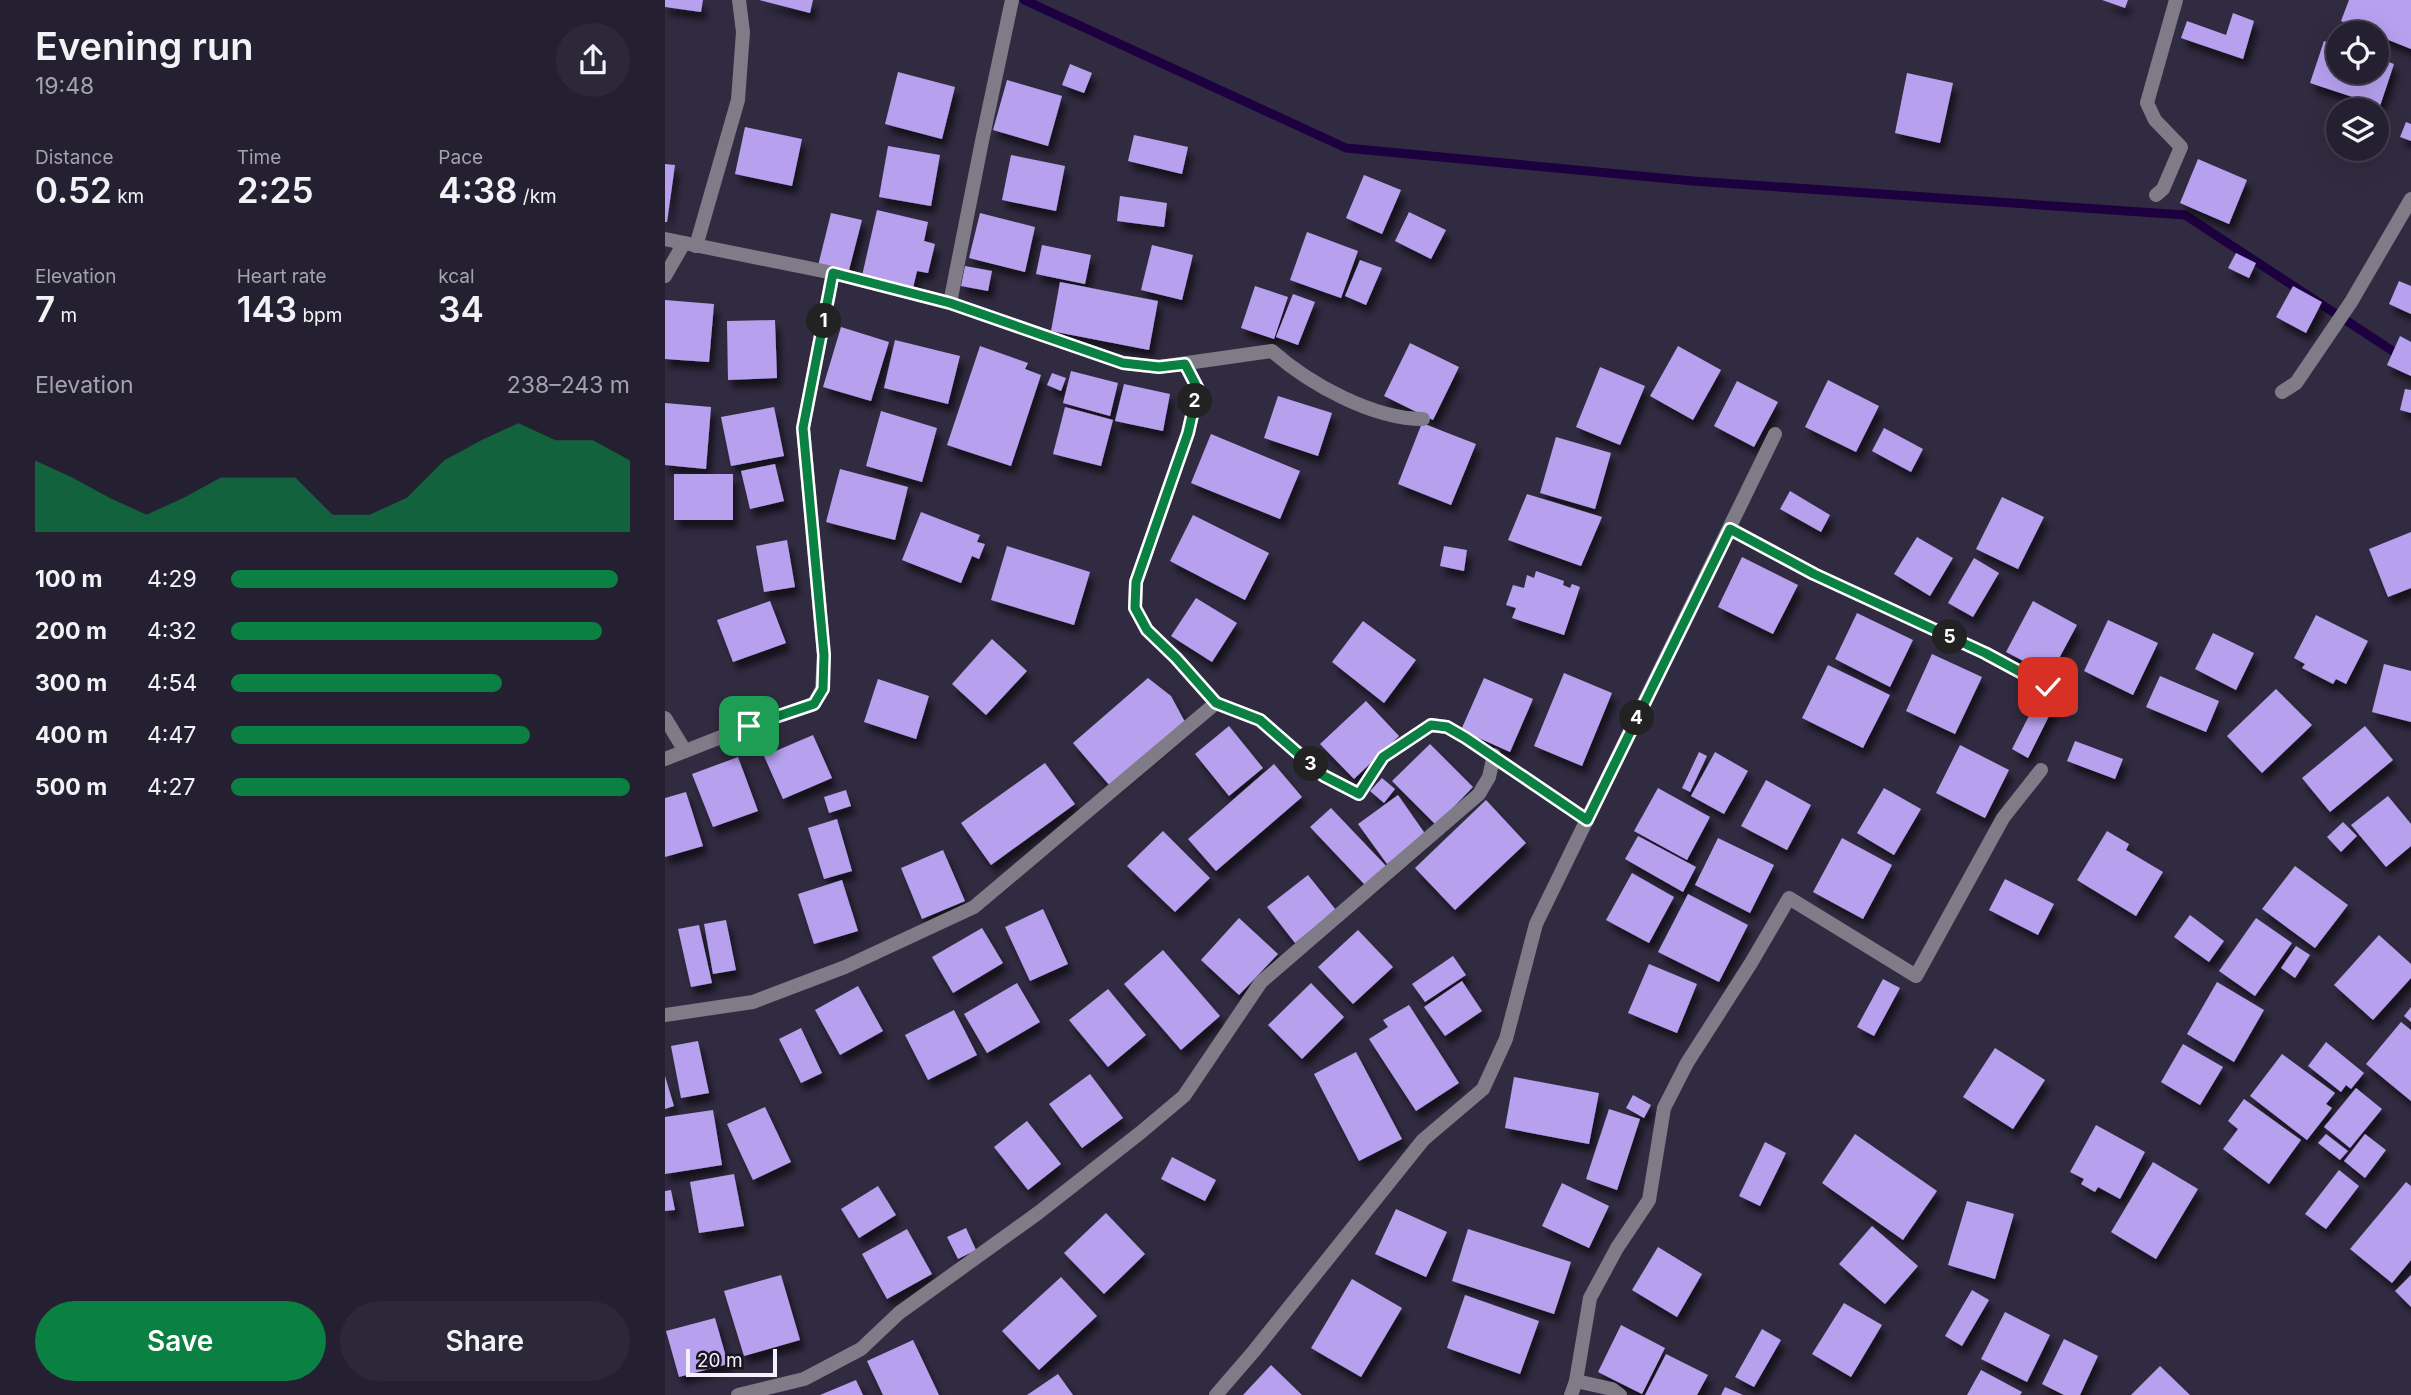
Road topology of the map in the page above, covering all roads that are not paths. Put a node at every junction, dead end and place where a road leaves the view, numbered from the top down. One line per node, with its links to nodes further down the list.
1 (739, 0): 7 (street)
2 (1012, 0): 10 (street)
3 (2176, 0): 4 (street)
4 (2156, 195)
5 (2411, 199): 12 (street)
6 (665, 239): 7 (street)
7 (690, 244): 8 (street); 9 (street)
8 (833, 273): 10 (street); 19 (street)
9 (665, 276)
10 (950, 303): 11 (street)
11 (1185, 364): 13 (street); 16 (street)
12 (2282, 392)
13 (1423, 419)
14 (1775, 434): 15 (street)
15 (1730, 529): 17 (street); 23 (street)
16 (1216, 703): 20 (street); 24 (street)
17 (2071, 708)
18 (665, 718): 19 (street)
19 (685, 751): 21 (street)
20 (1495, 755): 23 (street); 26 (street)
21 (665, 759)
22 (2041, 770): 25 (street)
23 (1587, 820): 27 (street)
24 (665, 1015)
25 (1574, 1388): 28 (street)
26 (739, 1395)
27 (1216, 1395)
28 (1620, 1395)

